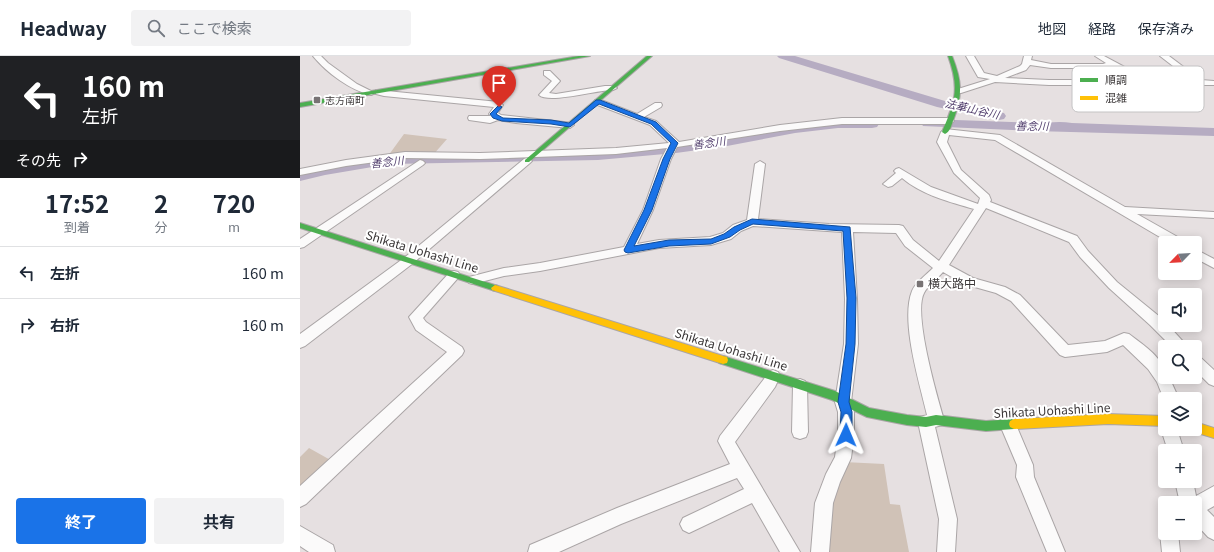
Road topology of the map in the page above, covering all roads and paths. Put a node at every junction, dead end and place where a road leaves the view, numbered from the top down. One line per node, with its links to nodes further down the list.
1 (317, 56): 19 (street)
2 (588, 56): 19 (main road)
3 (650, 56): 17 (main road)
4 (950, 56): 18 (main road)
5 (970, 56): 13 (street)
6 (1099, 56): 9 (street)
7 (1164, 56): 11 (street)
8 (1027, 59): 9 (street); 13 (street)
9 (1112, 64): 10 (street)
10 (1116, 66)
11 (1177, 66)
12 (547, 73): 17 (street)
13 (996, 79): 15 (street); 18 (street)
14 (1204, 82): 16 (street)
15 (1072, 83)
16 (1214, 83)
17 (613, 88): 20 (main road)
18 (961, 91): 26 (main road)
19 (375, 92): 21 (main road); 23 (street)
20 (598, 102): 24 (street); 27 (main road)
21 (300, 105)
22 (658, 105): 24 (street)
23 (497, 117): 25 (street); 27 (street)
24 (637, 117): 28 (street)
25 (472, 118)
26 (949, 123): 28 (street); 34 (street); 35 (street)
27 (570, 125): 29 (main road)
28 (671, 150): 29 (street); 43 (street)
29 (531, 158): 32 (street); 45 (street)
30 (420, 163): 40 (street)
31 (760, 164): 37 (street)
32 (300, 172)
33 (888, 184): 34 (street)
34 (983, 206): 47 (street); 50 (street)
35 (1125, 210): 36 (street); 41 (street)
36 (1214, 215)
37 (752, 222): 39 (street); 43 (street)
38 (300, 225): 40 (main road, Shikata Uohashi Line)
39 (847, 228): 47 (street); 57 (street)
40 (320, 232): 42 (street); 45 (main road, Shikata Uohashi Line)
41 (1168, 236)
42 (300, 244)
43 (628, 250): 49 (street)
44 (1202, 257): 46 (street)
45 (408, 261): 48 (main road, Shikata Uohashi Line); 51 (street)
46 (1214, 264)
47 (941, 268): 56 (street); 59 (street)
48 (454, 275): 49 (main road, Shikata Uohashi Line); 67 (street)
49 (473, 280): 53 (main road, Shikata Uohashi Line)
50 (1174, 340)
51 (300, 342)
52 (1202, 368): 54 (street)
53 (773, 376): 55 (main road, Shikata Uohashi Line); 64 (street)
54 (1214, 380)
55 (800, 385): 57 (main road, Shikata Uohashi Line); 62 (street)
56 (1168, 392)
57 (843, 402): 59 (main road, Shikata Uohashi Line); 77 (street)
58 (1158, 420): 60 (main road, Shikata Uohashi Line)
59 (931, 421): 60 (main road, Shikata Uohashi Line); 78 (street)
60 (1008, 425): 79 (street)
61 (1202, 429): 63 (main road)
62 (800, 432)
63 (1214, 433)
64 (741, 468): 65 (street); 76 (street)
65 (755, 493): 70 (street); 74 (street)
66 (1214, 495): 68 (street)
67 (300, 498)
68 (1202, 503)
69 (1202, 518): 71 (street)
70 (689, 524)
71 (1214, 531)
72 (300, 535): 75 (street)
73 (1170, 540): 80 (street)
74 (786, 550)
75 (326, 552)
76 (537, 552)
77 (820, 552)
78 (946, 552)
79 (1056, 552)
80 (1171, 552)

